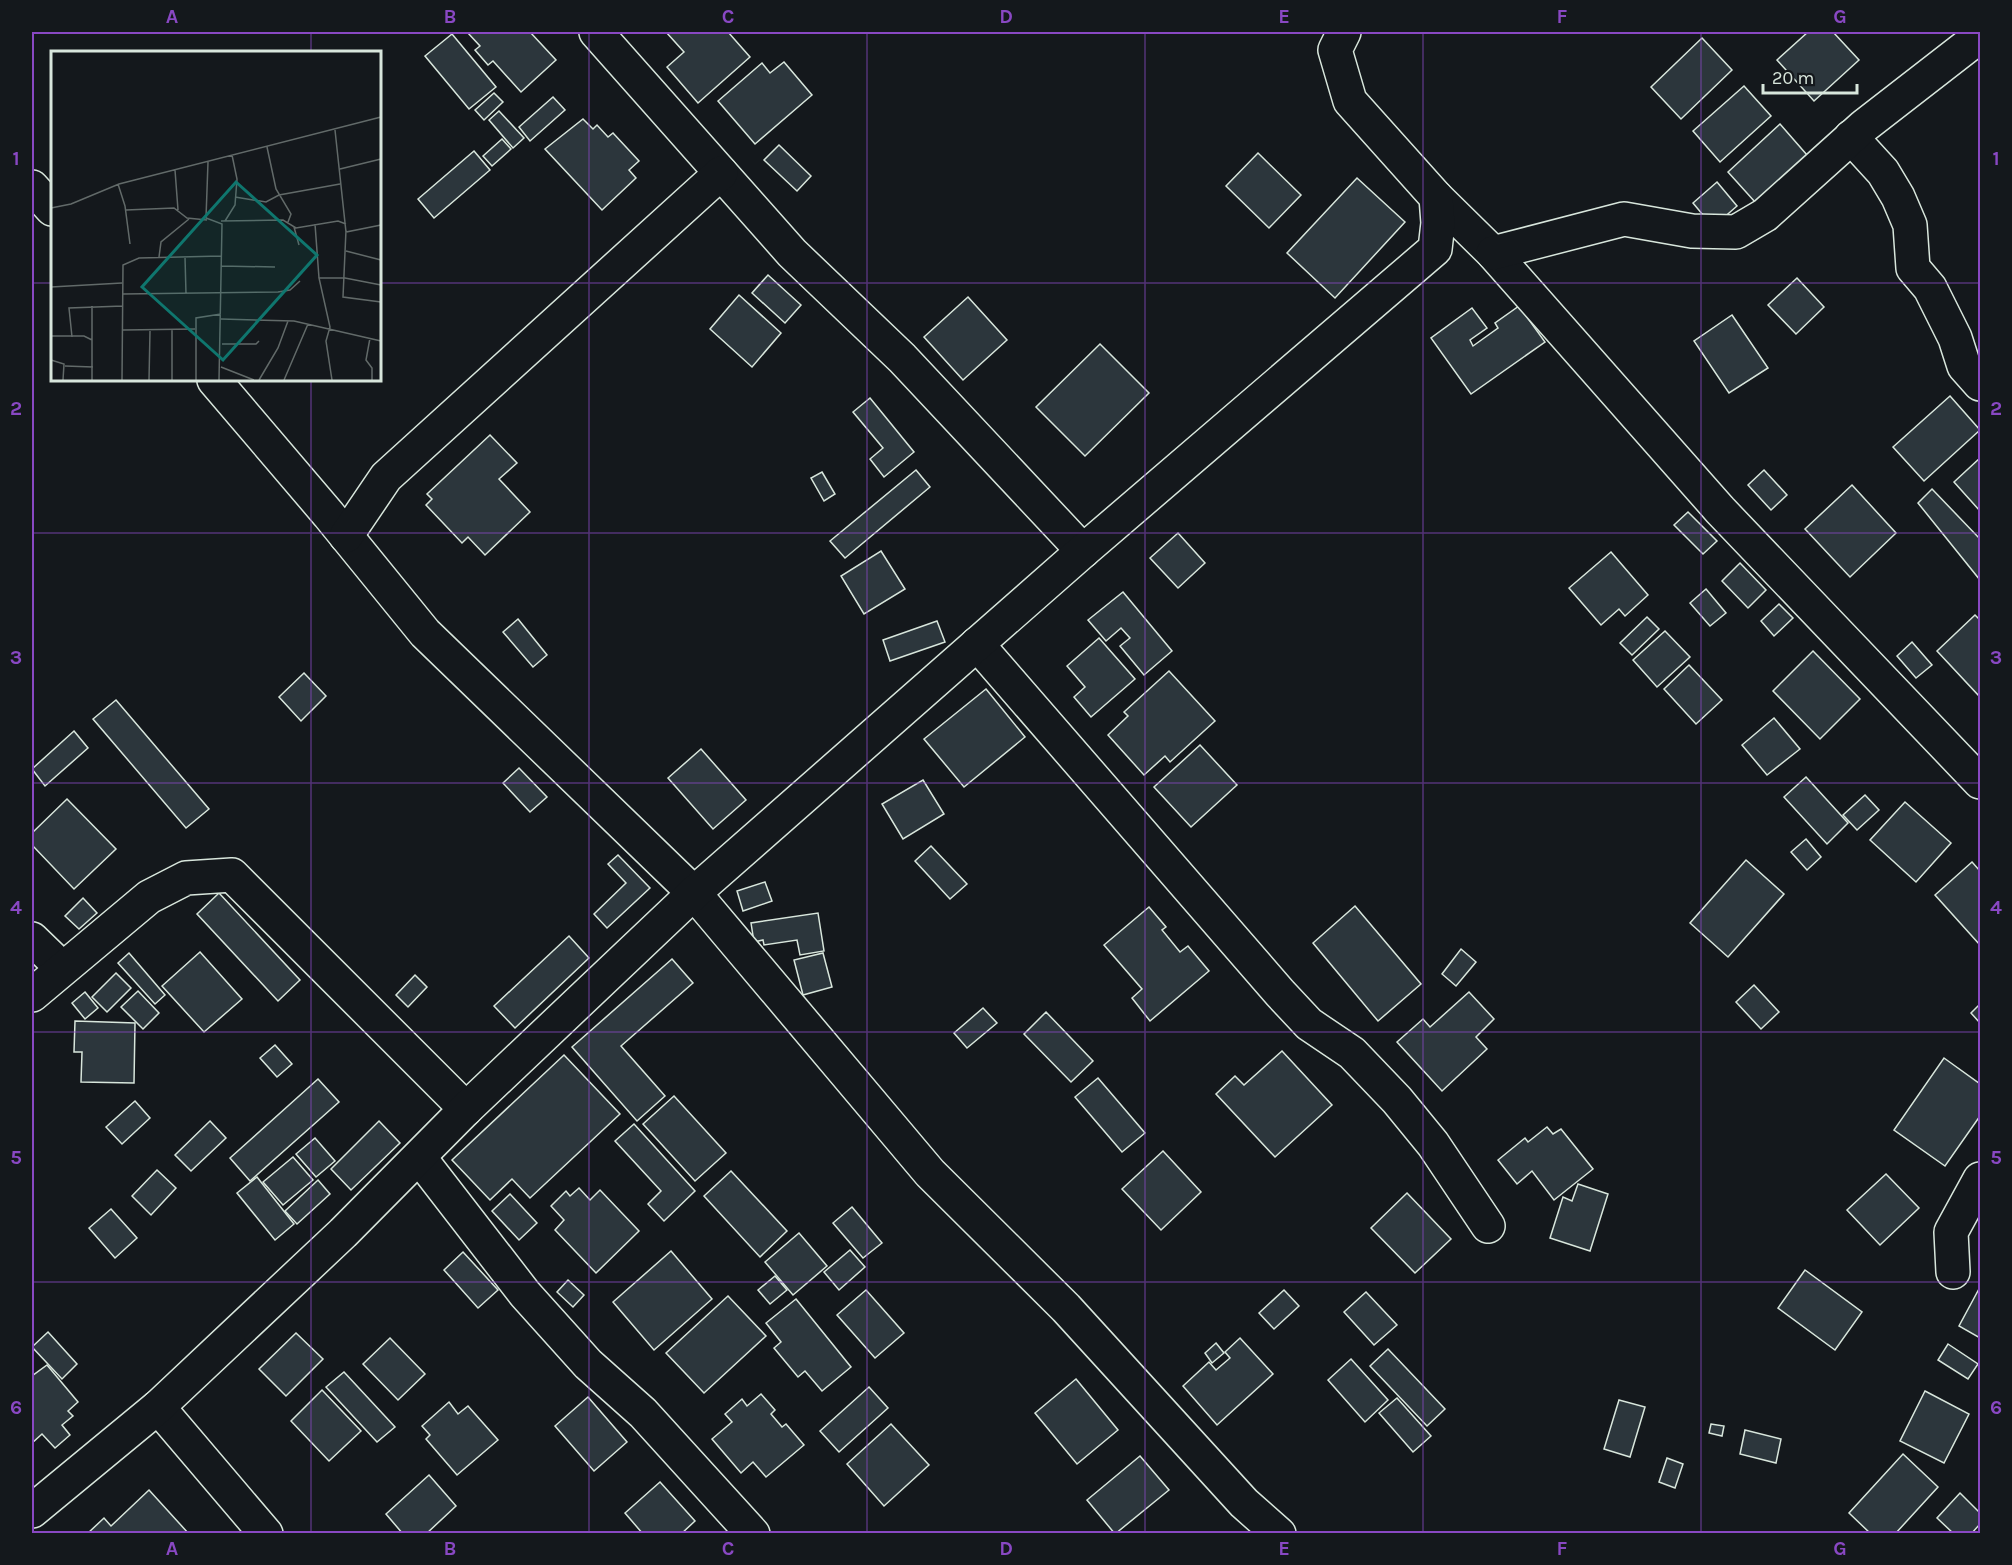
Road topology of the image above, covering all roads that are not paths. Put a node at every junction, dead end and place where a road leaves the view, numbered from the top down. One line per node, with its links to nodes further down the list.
1 (596, 32): 5 (street)
2 (1980, 36): 4 (street)
3 (1332, 38): 7 (street)
4 (1851, 137): 9 (street); 11 (street)
5 (722, 173): 12 (street); 13 (street)
6 (32, 187): 8 (street)
7 (1436, 197): 9 (street); 13 (street)
8 (51, 207)
9 (1493, 253): 15 (street)
10 (215, 381): 12 (street)
11 (1980, 384)
12 (346, 536): 16 (street)
13 (1083, 551): 14 (street)
14 (977, 644): 16 (street); 23 (street)
15 (1980, 782)
16 (694, 892): 20 (street); 29 (street)
17 (32, 939): 18 (street)
18 (62, 968): 19 (street); 20 (street)
19 (32, 995)
20 (466, 1109): 21 (street)
21 (419, 1157): 25 (street); 28 (street)
22 (1980, 1179): 24 (street)
23 (1488, 1226)
24 (1953, 1272)
25 (158, 1407): 26 (street); 27 (street)
26 (32, 1511)
27 (266, 1533)
28 (753, 1533)
29 (1279, 1533)

